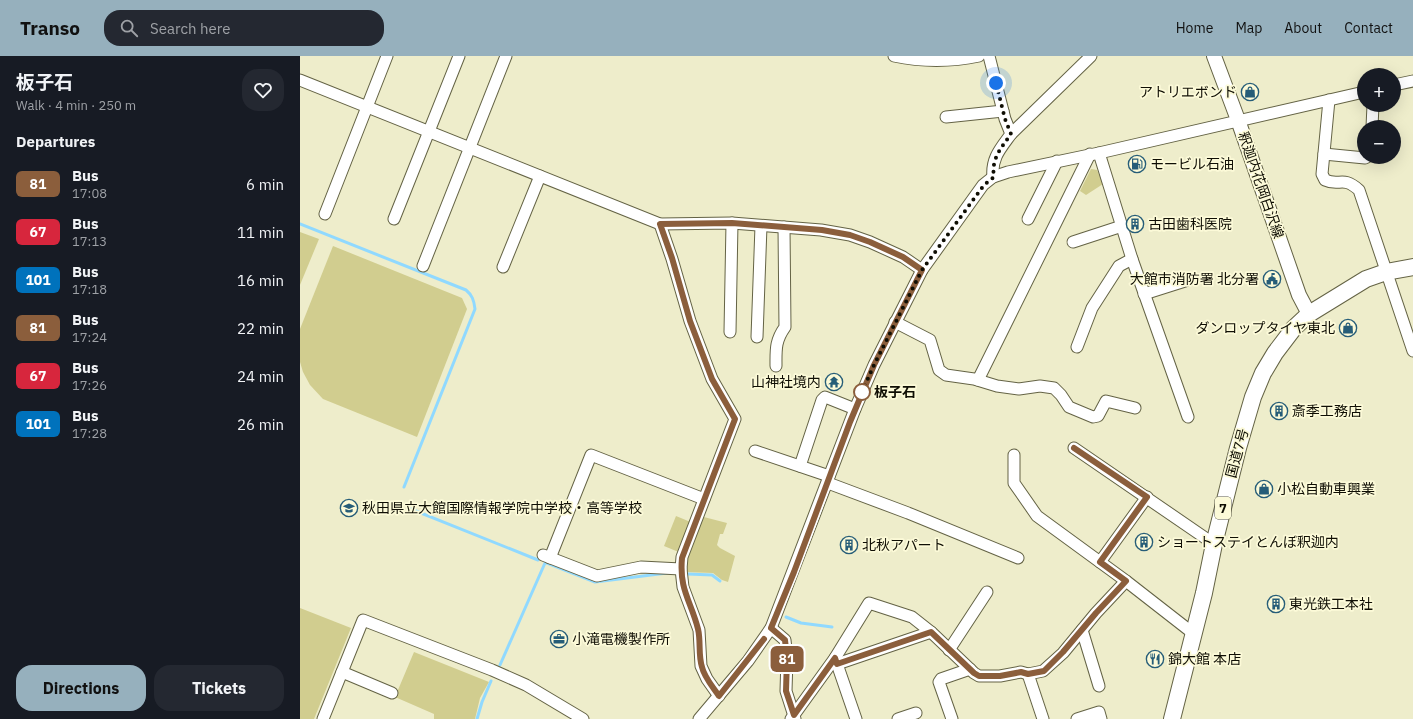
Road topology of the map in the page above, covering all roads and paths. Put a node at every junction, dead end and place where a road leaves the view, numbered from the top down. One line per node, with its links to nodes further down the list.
1 (387, 56): 15 (street)
2 (459, 56): 19 (street)
3 (506, 56): 21 (street)
4 (894, 56): 9 (street)
5 (979, 56): 9 (street)
6 (989, 56): 16 (street)
7 (1091, 56): 20 (street)
8 (1214, 56): 18 (main road, 釈迦内花岡白沢線)
9 (954, 58)
10 (300, 80): 15 (street)
11 (1413, 81): 12 (street)
12 (1401, 84)
13 (1357, 94): 14 (street)
14 (1329, 100): 18 (street); 23 (street)
15 (367, 106): 19 (street); 28 (street)
16 (1003, 111): 17 (street); 20 (street)
17 (946, 117)
18 (1238, 120): 22 (street); 45 (main road, 釈迦内花岡白沢線)
19 (429, 131): 21 (street); 30 (street)
20 (1011, 134): 27 (street)
21 (470, 148): 26 (street); 38 (street)
22 (1094, 154): 25 (street); 34 (street); 52 (street)
23 (1324, 154): 24 (street); 42 (street)
24 (1357, 157)
25 (1057, 161): 27 (street); 29 (street)
26 (540, 176): 32 (street); 39 (street)
27 (994, 177): 41 (street)
28 (325, 214)
29 (1028, 219)
30 (394, 220)
31 (732, 223): 32 (street); 33 (street); 47 (street)
32 (660, 224): 62 (street)
33 (761, 226): 35 (street); 48 (street)
34 (1122, 226): 36 (street); 37 (street)
35 (784, 227): 41 (street); 51 (street)
36 (1074, 242)
37 (1132, 259): 44 (street); 49 (street)
38 (424, 266)
39 (503, 267)
40 (1413, 267): 42 (highway, 国道7号 / 7)
41 (922, 270): 46 (street)
42 (1386, 272): 45 (highway, 国道7号 / 7); 50 (street)
43 (1185, 281): 44 (street)
44 (1144, 294): 55 (street)
45 (1309, 314): 63 (highway, 国道7号 / 7)
46 (895, 322): 52 (street); 54 (street)
47 (730, 332)
48 (757, 337)
49 (1077, 347)
50 (1413, 351)
51 (776, 366)
52 (978, 380): 53 (street)
53 (1135, 408)
54 (855, 409): 59 (street); 60 (street)
55 (1188, 416)
56 (1074, 448): 61 (street)
57 (755, 451): 59 (street)
58 (1014, 454): 65 (street)
59 (800, 466): 60 (street)
60 (829, 479): 64 (street); 69 (street)
61 (1147, 497): 63 (street); 65 (street)
62 (704, 499): 66 (street); 66 (street)
63 (1214, 544): 72 (highway, 国道7号 / 7)
64 (1018, 558)
65 (1100, 562): 67 (street)
66 (681, 569): 80 (street)
67 (1126, 581): 70 (street); 72 (street)
68 (987, 592): 73 (street)
69 (771, 628): 80 (street); 82 (street)
70 (1082, 630): 77 (street); 78 (street)
71 (931, 632): 73 (street); 74 (street); 74 (street)
72 (1194, 634): 92 (highway, 国道7号 / 7)
73 (949, 650): 75 (street)
74 (836, 661): 82 (street); 86 (street)
75 (970, 669): 77 (street); 88 (street)
76 (342, 672): 79 (street); 83 (street); 84 (street)
77 (1028, 674): 89 (street)
78 (1099, 686)
79 (392, 693)
80 (719, 696): 85 (street)
81 (916, 713): 87 (street)
82 (793, 718)
83 (323, 719)
84 (583, 719)
85 (699, 719)
86 (856, 719)
87 (898, 719)
88 (952, 719)
89 (1043, 719)
90 (1077, 719): 91 (street)
91 (1101, 719)
92 (1172, 719)

